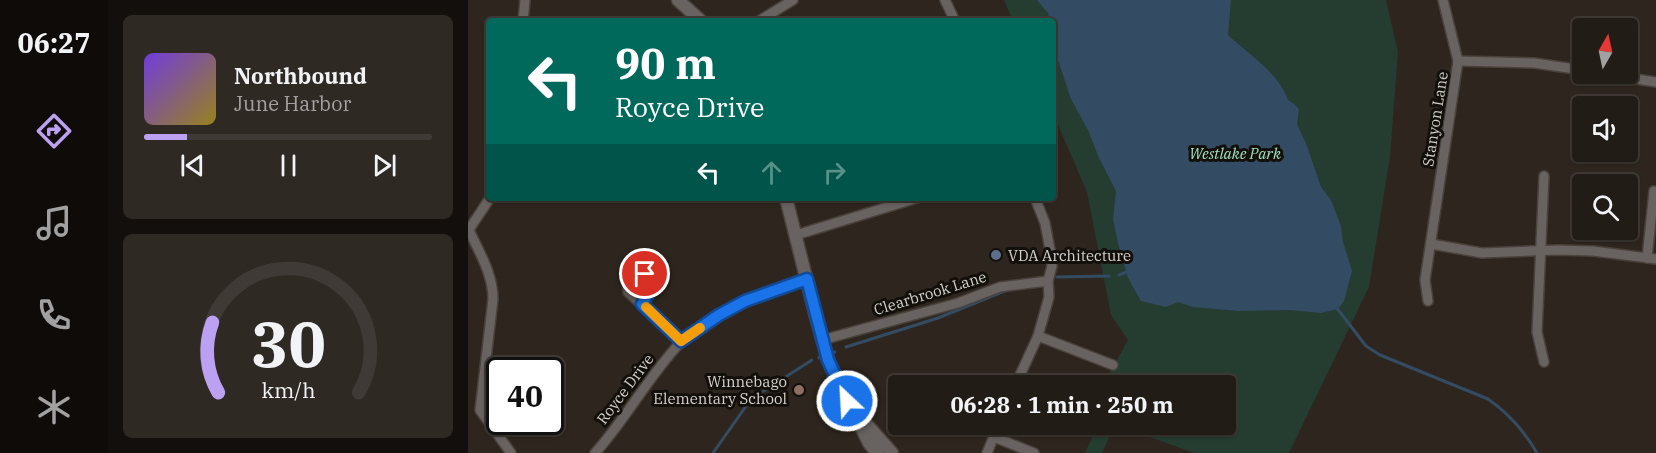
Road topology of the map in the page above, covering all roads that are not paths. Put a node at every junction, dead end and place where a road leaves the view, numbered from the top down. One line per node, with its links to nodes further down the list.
1 (525, 0): 6 (street)
2 (678, 0): 7 (street)
3 (793, 0): 8 (street)
4 (945, 0): 9 (street)
5 (1443, 0): 10 (street, Stanyon Lane)
6 (523, 18)
7 (697, 18)
8 (764, 18)
9 (954, 18)
10 (1458, 61): 11 (street); 22 (street, Stanyon Lane)
11 (1572, 69)
12 (1638, 79): 13 (street)
13 (1656, 82)
14 (1544, 176): 23 (street)
15 (1654, 191): 24 (street)
16 (488, 201): 20 (street)
17 (787, 201): 21 (street)
18 (907, 201): 21 (street)
19 (1036, 201): 26 (street)
20 (468, 230): 37 (street)
21 (796, 235): 25 (street)
22 (1431, 244): 23 (street); 27 (street, Stanyon Lane)
23 (1540, 251): 24 (street); 32 (street)
24 (1652, 258)
25 (807, 279): 30 (street); 31 (street, Royce Drive)
26 (1048, 280): 29 (street); 30 (street, Clearbrook Lane)
27 (1428, 301)
28 (642, 304): 31 (street)
29 (1038, 336): 33 (street); 34 (street)
30 (822, 340): 35 (street)
31 (681, 341): 38 (street, Royce Drive)
32 (1544, 362)
33 (1113, 365)
34 (1020, 375)
35 (847, 401): 39 (street); 40 (street)
36 (994, 437): 41 (street); 42 (street)
37 (511, 453)
38 (594, 453)
39 (877, 453)
40 (892, 453)
41 (987, 453)
42 (1034, 453)

